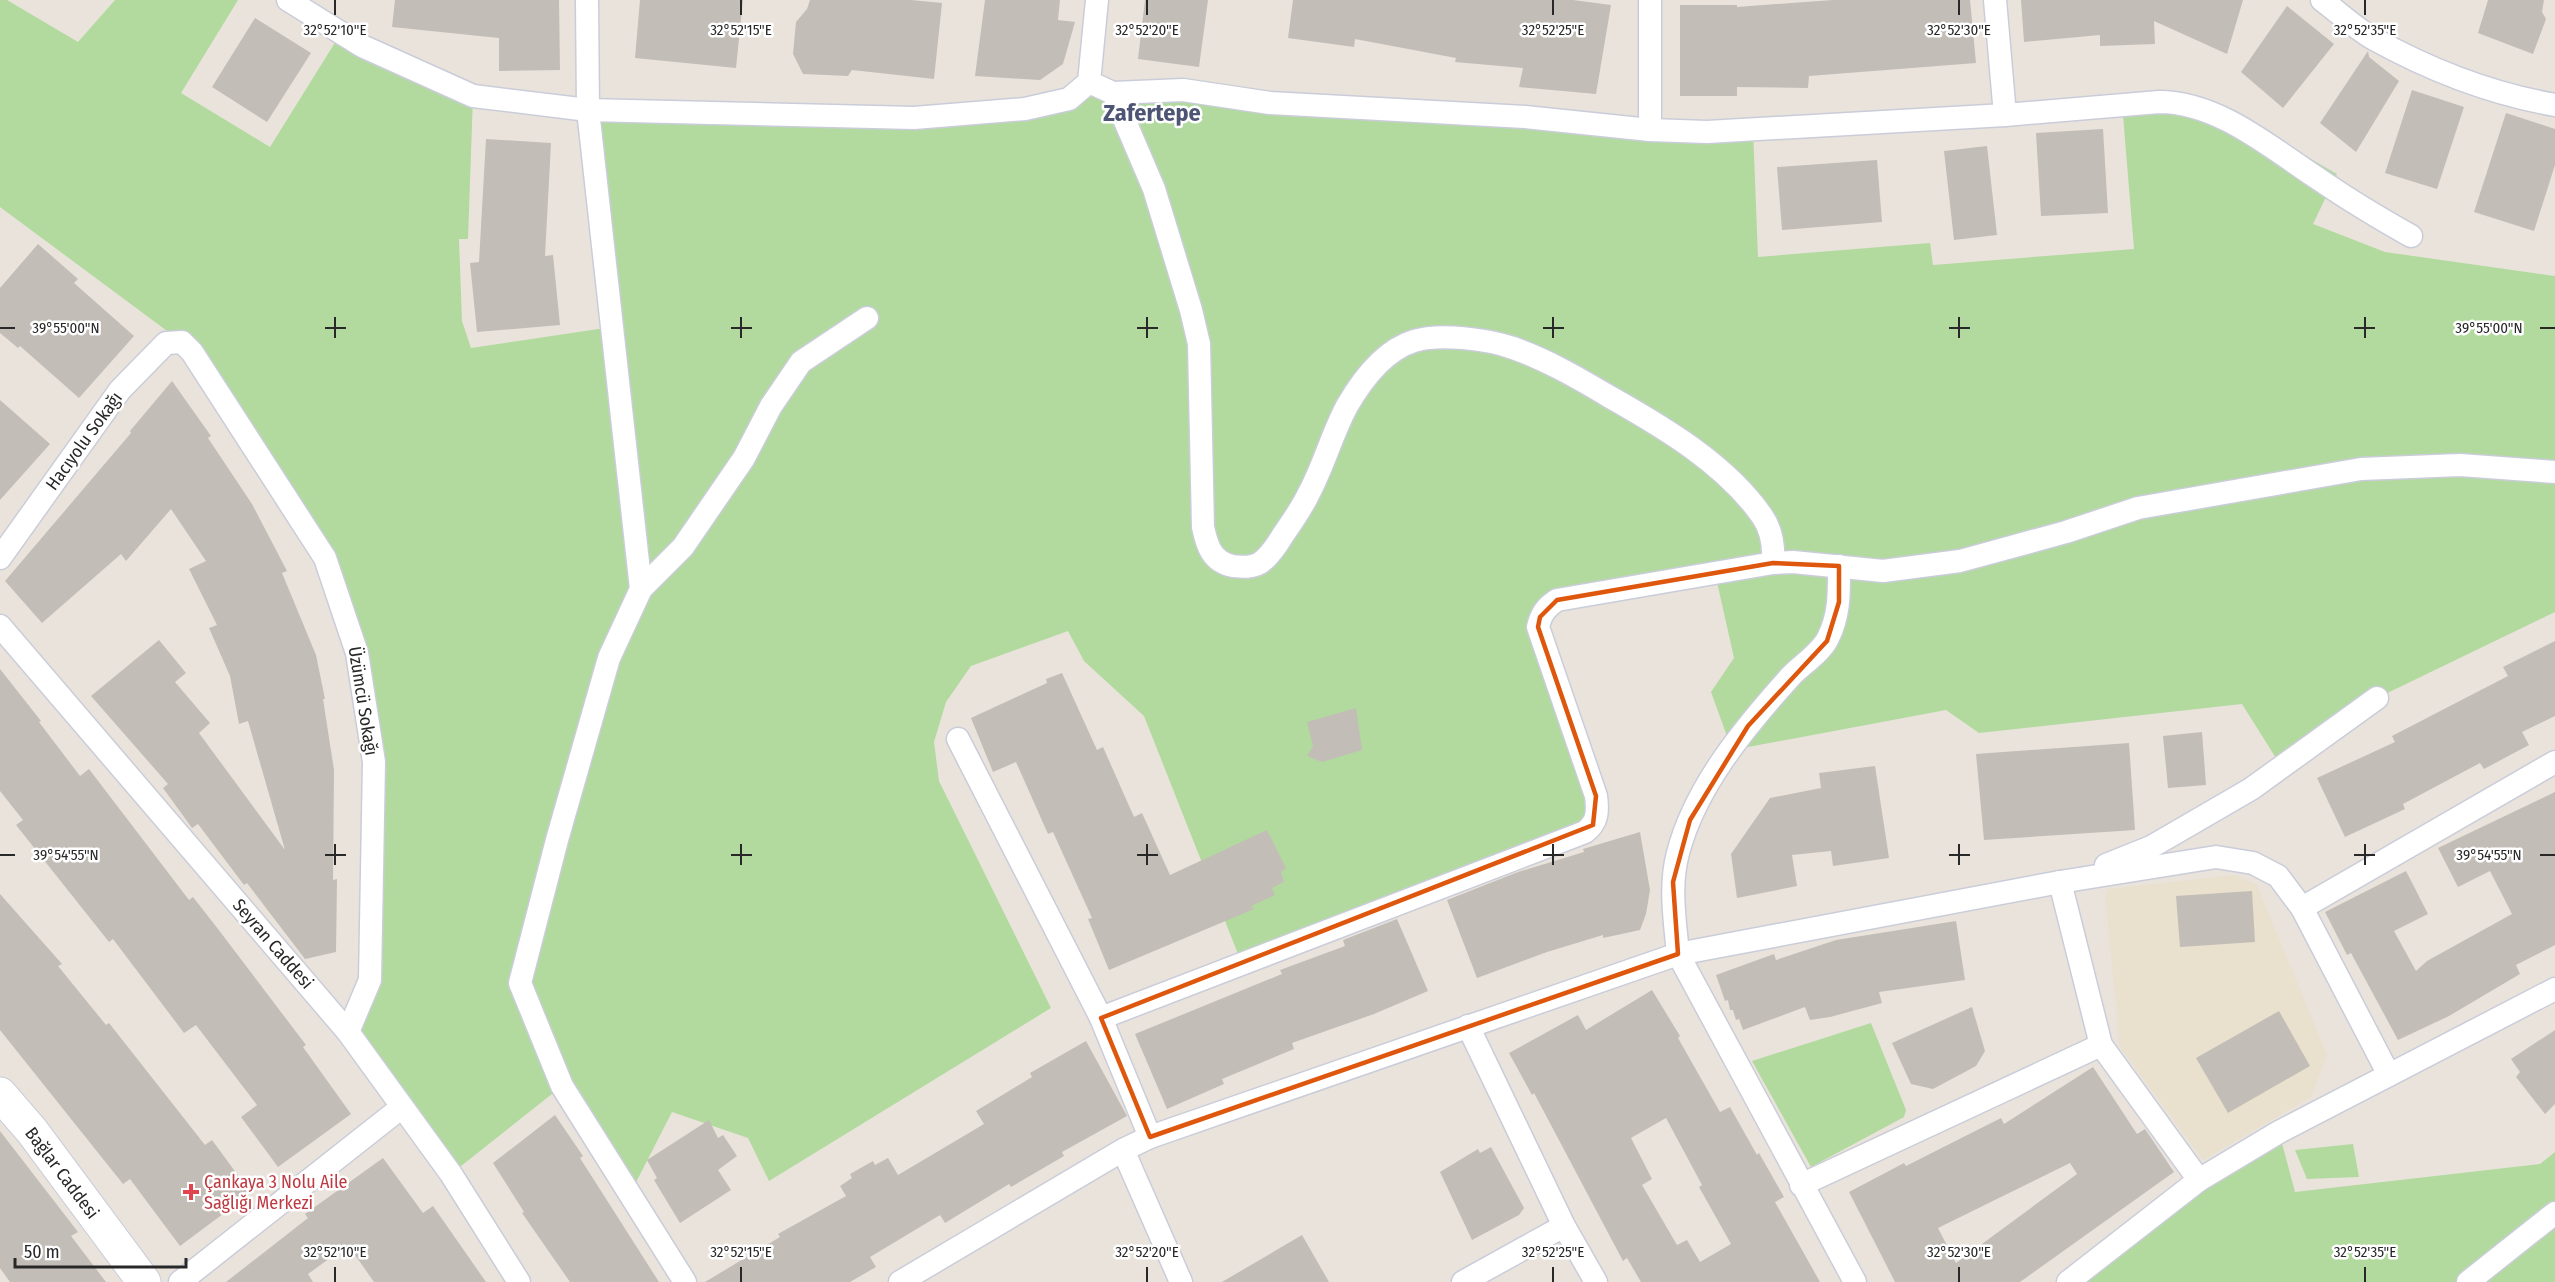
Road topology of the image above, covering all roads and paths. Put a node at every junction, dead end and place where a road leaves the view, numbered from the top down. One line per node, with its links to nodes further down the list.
1 (288, 0): 10 (street)
2 (587, 0): 10 (street)
3 (1097, 0): 7 (street)
4 (1650, 0): 12 (street)
5 (1995, 0): 11 (street)
6 (2322, 0): 9 (street)
7 (1089, 82): 8 (street); 10 (street)
8 (1113, 93): 12 (street); 18 (street)
9 (2555, 105)
10 (588, 110): 20 (street)
11 (2006, 115): 12 (street); 13 (street)
12 (1650, 130)
13 (2410, 236)
14 (867, 318): 20 (street)
15 (182, 342): 17 (street, Hacıyolu Sokağı); 31 (street, Üzümcü Sokağı)
16 (2555, 472): 19 (street)
17 (0, 558)
18 (1773, 563): 19 (street); 29 (street)
19 (1839, 566): 27 (street)
20 (641, 589): 45 (street)
21 (0, 626): 31 (street, Seyran Caddesi)
22 (2377, 698): 25 (street)
23 (958, 739): 29 (street)
24 (2555, 762): 26 (street)
25 (2060, 882): 26 (street); 27 (street); 32 (street)
26 (2302, 908): 33 (street)
27 (1678, 954): 30 (street); 39 (street)
28 (2555, 989): 33 (street)
29 (1101, 1018): 36 (street)
30 (1468, 1026): 36 (street); 41 (street)
31 (348, 1032): 35 (street, Seyran Caddesi)
32 (2101, 1045): 38 (street); 39 (street)
33 (2390, 1075): 38 (street)
34 (0, 1094): 42 (main road, Bağlar Caddesi)
35 (402, 1107): 43 (street); 44 (street, Seyran Caddesi)
36 (1150, 1137): 37 (street)
37 (1123, 1150): 46 (street); 47 (street)
38 (2199, 1180): 51 (street)
39 (1801, 1185): 50 (street)
40 (2555, 1213): 52 (street)
41 (1564, 1226): 48 (street); 49 (street)
42 (144, 1282)
43 (180, 1282)
44 (519, 1282)
45 (685, 1282)
46 (900, 1282)
47 (1181, 1282)
48 (1463, 1282)
49 (1596, 1282)
50 (1855, 1282)
51 (2068, 1282)
52 (2468, 1282)

